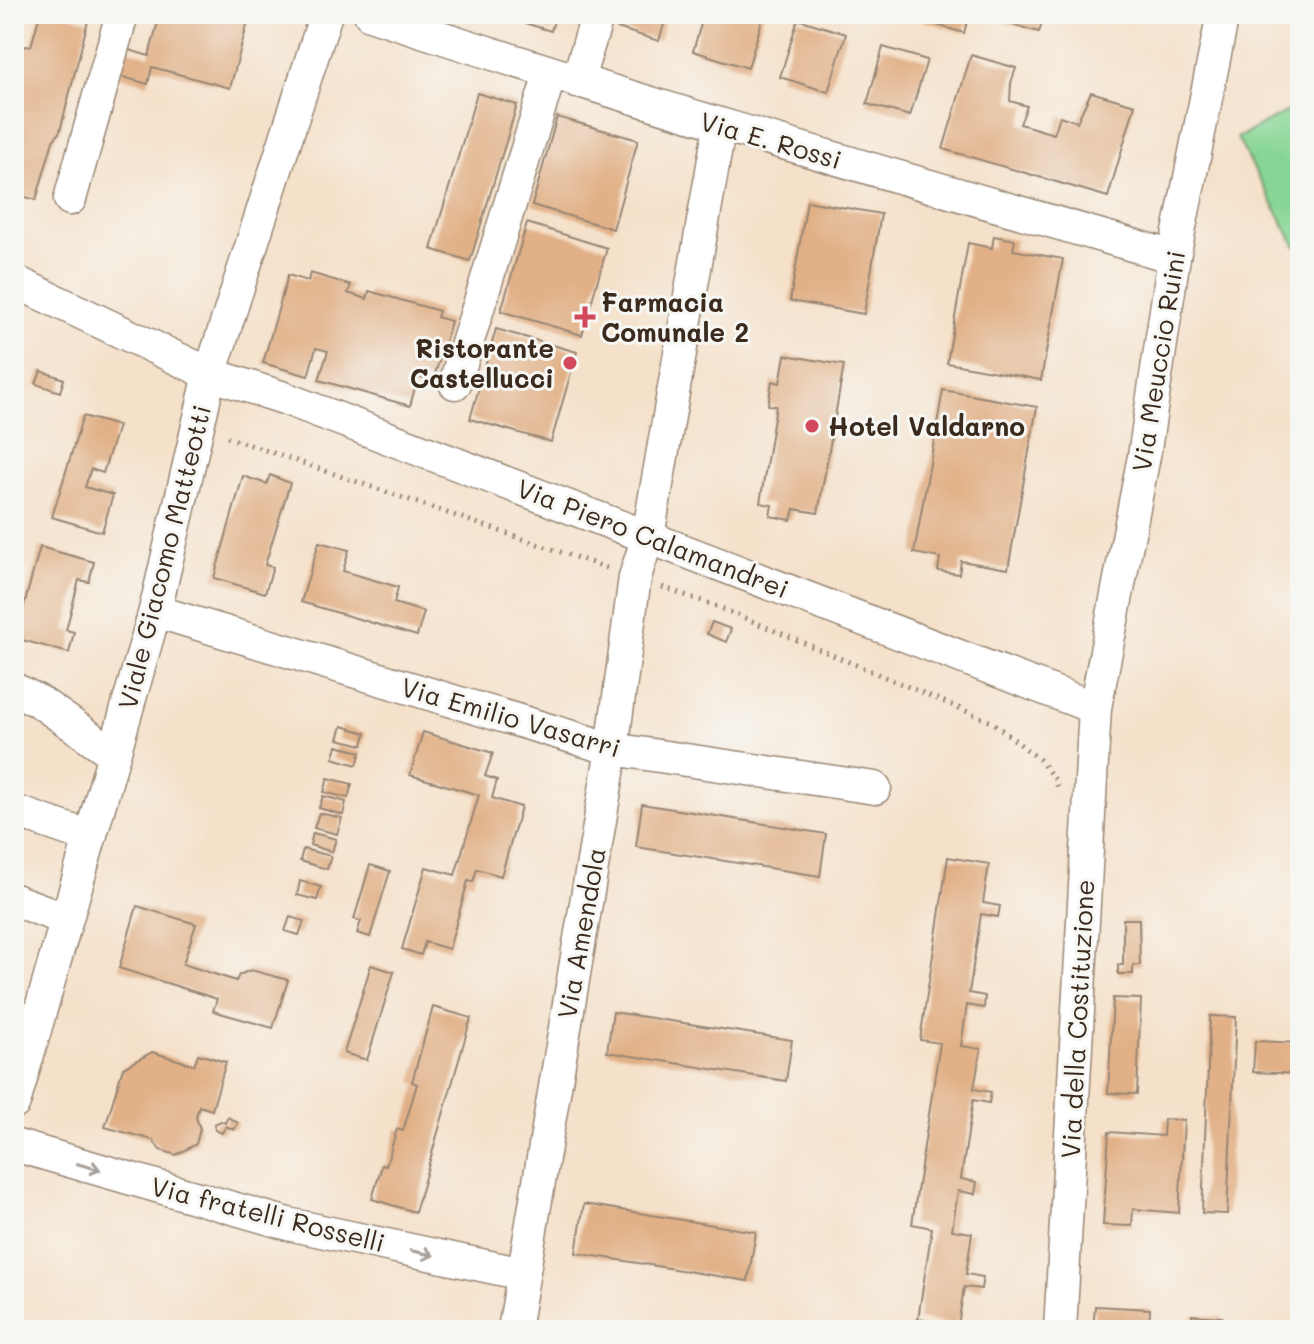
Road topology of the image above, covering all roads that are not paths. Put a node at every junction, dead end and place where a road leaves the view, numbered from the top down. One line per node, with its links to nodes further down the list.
1 (122, 14): 8 (street)
2 (326, 14): 11 (street, Viale Giacomo Matteotti)
3 (370, 14): 6 (street, Via E. Rossi)
4 (598, 14): 6 (street)
5 (1223, 14): 9 (street, Via Meuccio Ruini)
6 (564, 78): 7 (street, Via E. Rossi); 12 (street)
7 (720, 125): 9 (street, Via E. Rossi); 13 (street, Via Amendola)
8 (70, 199)
9 (1174, 257): 16 (street, Via Meuccio Ruini)
10 (14, 281): 11 (street, Via Piero Calamandrei)
11 (210, 374): 13 (street, Via Piero Calamandrei); 14 (street, Viale Giacomo Matteotti)
12 (455, 383)
13 (648, 536): 16 (street, Via Piero Calamandrei); 17 (street, Via Amendola)
14 (155, 611): 17 (street, Via Emilio Vasarri); 18 (street, Viale Giacomo Matteotti)
15 (14, 689): 18 (street)
16 (1095, 708): 28 (street, Via della Costituzione)
17 (612, 749): 19 (street, Via Emilio Vasarri); 26 (street, Via Amendola)
18 (114, 754): 21 (street, Viale Giacomo Matteotti)
19 (875, 788)
20 (14, 811): 21 (street)
21 (90, 837): 23 (street, Viale Giacomo Matteotti)
22 (14, 900): 23 (street)
23 (66, 919): 24 (street, Viale Giacomo Matteotti)
24 (14, 1103)
25 (14, 1145): 26 (street, Via fratelli Rosselli, one-way to 26)
26 (523, 1274): 27 (street, Via Amendola)
27 (514, 1330)
28 (1060, 1330)

